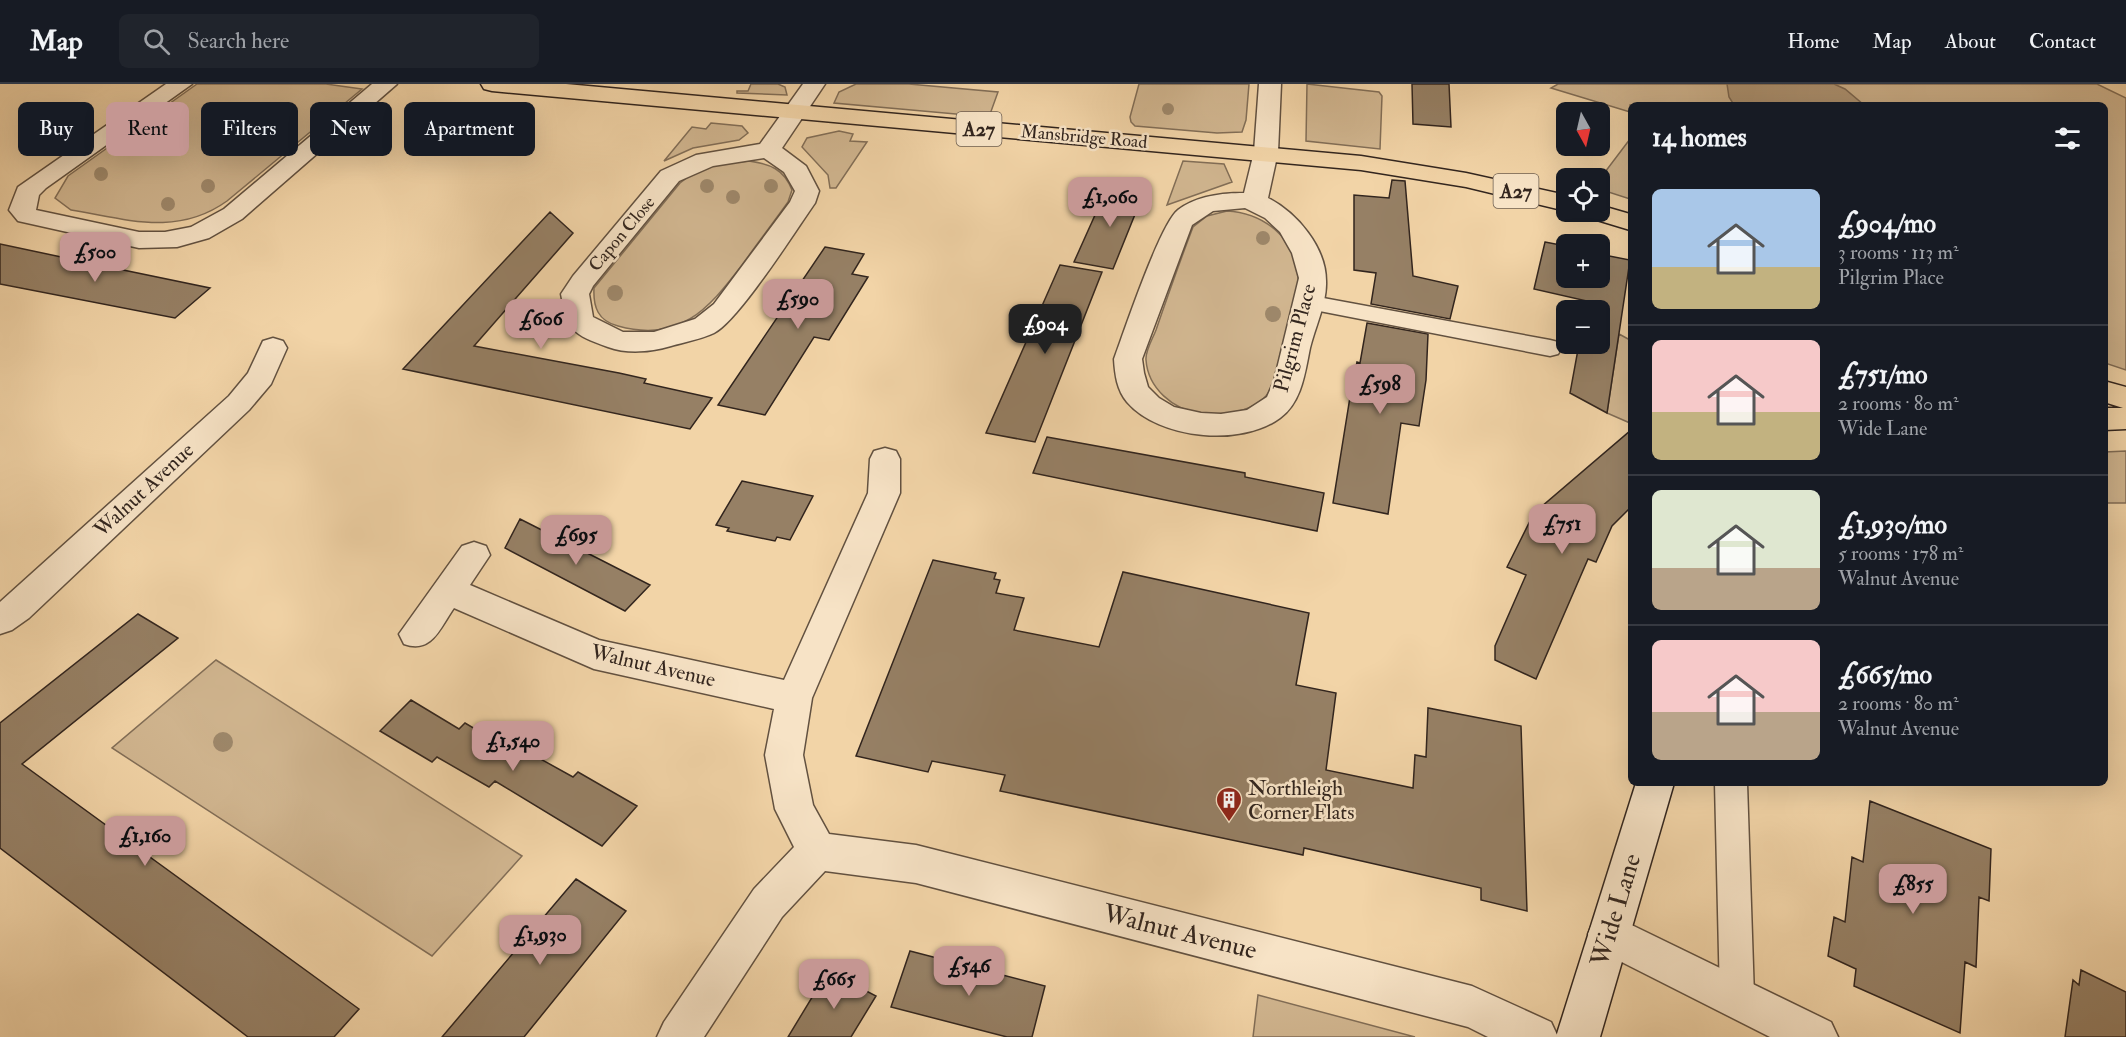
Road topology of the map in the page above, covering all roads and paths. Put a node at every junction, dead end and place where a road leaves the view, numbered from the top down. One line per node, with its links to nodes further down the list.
1 (181, 84): 2 (street)
2 (386, 84)
3 (492, 84): 6 (main road, Mansbridge Road / A27)
4 (814, 84): 6 (street)
5 (1269, 84): 8 (street)
6 (794, 113): 7 (street); 8 (main road, Mansbridge Road / A27)
7 (768, 150): 7 (street, Capon Close)
8 (1266, 152): 9 (street); 10 (main road, Mansbridge Road / A27)
9 (1255, 201): 13 (street, Pilgrim Place); 13 (street, Pilgrim Place)
10 (1556, 201)
11 (1610, 216): 12 (main road)
12 (1628, 221)
13 (1307, 302): 15 (lane)
14 (273, 348): 23 (street, Walnut Avenue)
15 (1550, 348)
16 (2108, 392): 17 (main road)
17 (2126, 398)
18 (2126, 418): 19 (main road)
19 (2108, 419)
20 (885, 459): 25 (street)
21 (474, 555): 22 (street)
22 (449, 591): 24 (street); 25 (street, Walnut Avenue)
23 (0, 621)
24 (416, 634)
25 (794, 698): 28 (street)
26 (1654, 786): 29 (street, Wide Lane)
27 (1731, 786): 30 (lane)
28 (817, 851): 31 (street); 32 (street, Walnut Avenue)
29 (1609, 934): 30 (street); 33 (street, Wide Lane)
30 (1737, 998): 34 (street)
31 (679, 1037)
32 (1536, 1037)
33 (1578, 1037)
34 (1816, 1037)

